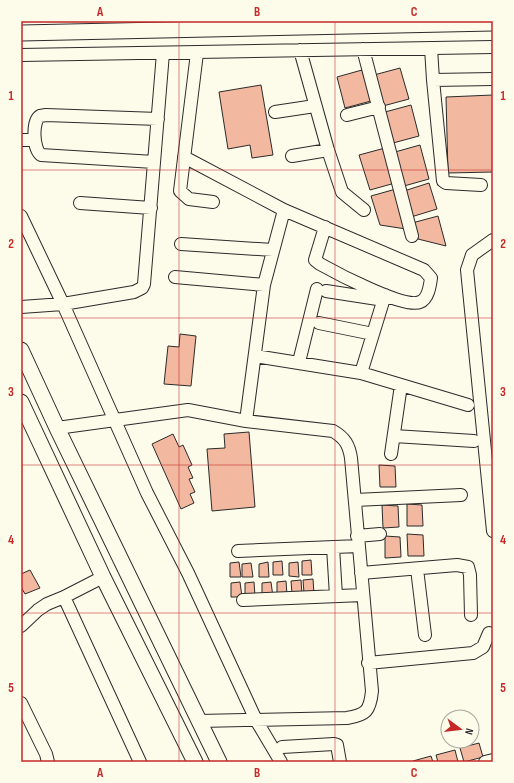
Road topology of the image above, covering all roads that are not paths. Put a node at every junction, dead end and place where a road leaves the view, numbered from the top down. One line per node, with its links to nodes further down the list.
1 (493, 23): 2 (main road)
2 (21, 33)
3 (493, 47): 4 (street)
4 (431, 48): 5 (street); 11 (street)
5 (363, 49): 6 (street); 13 (street)
6 (300, 50): 8 (street); 12 (street)
7 (163, 53): 8 (street); 9 (street); 16 (street)
8 (197, 53): 21 (street)
9 (21, 55)
10 (493, 79): 11 (street)
11 (433, 80): 23 (street)
12 (315, 106): 14 (street); 19 (street)
13 (379, 108): 15 (street); 31 (street)
14 (275, 112)
15 (347, 115)
16 (158, 119): 18 (street); 22 (street)
17 (21, 140): 18 (street)
18 (35, 140): 22 (street)
19 (328, 150): 20 (street); 28 (street)
20 (292, 156)
21 (184, 157): 24 (street); 27 (street)
22 (154, 162): 26 (street)
23 (481, 185)
24 (213, 202)
25 (80, 203): 26 (street)
26 (150, 208): 38 (street)
27 (284, 210): 30 (street); 34 (street)
28 (364, 210)
29 (21, 216): 38 (street)
30 (325, 227): 37 (street); 37 (street)
31 (412, 236)
32 (493, 240): 57 (street)
33 (181, 244): 34 (street)
34 (273, 250): 36 (street)
35 (175, 277): 36 (street)
36 (264, 285): 43 (street)
37 (384, 298): 41 (street); 44 (street)
38 (63, 304): 39 (street); 49 (street)
39 (21, 307)
40 (319, 323): 41 (street)
41 (373, 334): 45 (street)
42 (21, 350): 51 (main road)
43 (255, 356): 44 (street); 50 (street)
44 (299, 362): 45 (street)
45 (361, 373): 46 (street)
46 (401, 385): 48 (street); 52 (street)
47 (21, 402): 64 (main road)
48 (468, 405)
49 (116, 420): 50 (street); 51 (street); 75 (street)
50 (246, 421): 56 (street)
51 (56, 428): 76 (main road)
52 (394, 436): 53 (street); 54 (street)
53 (474, 441)
54 (392, 454)
55 (462, 495): 56 (street)
56 (355, 500): 59 (street)
57 (493, 531)
58 (380, 534): 59 (street)
59 (358, 541): 60 (street); 63 (street)
60 (333, 547): 61 (street); 66 (street)
61 (238, 551)
62 (417, 569): 63 (street); 69 (street); 72 (street)
63 (361, 573): 65 (street)
64 (103, 577): 67 (street); 81 (main road)
65 (363, 595): 66 (street); 73 (street)
66 (336, 596): 68 (street)
67 (64, 597): 70 (street); 80 (street)
68 (243, 600)
69 (471, 615)
70 (21, 626)
71 (489, 633): 73 (street)
72 (425, 635)
73 (368, 663): 75 (street)
74 (21, 703): 79 (street)
75 (256, 720): 76 (street); 83 (street)
76 (199, 721): 82 (main road)
77 (282, 747): 84 (street)
78 (493, 760): 85 (street)
79 (48, 762)
80 (140, 762)
81 (195, 762)
82 (219, 762)
83 (281, 762)
84 (340, 762)
85 (485, 762)

